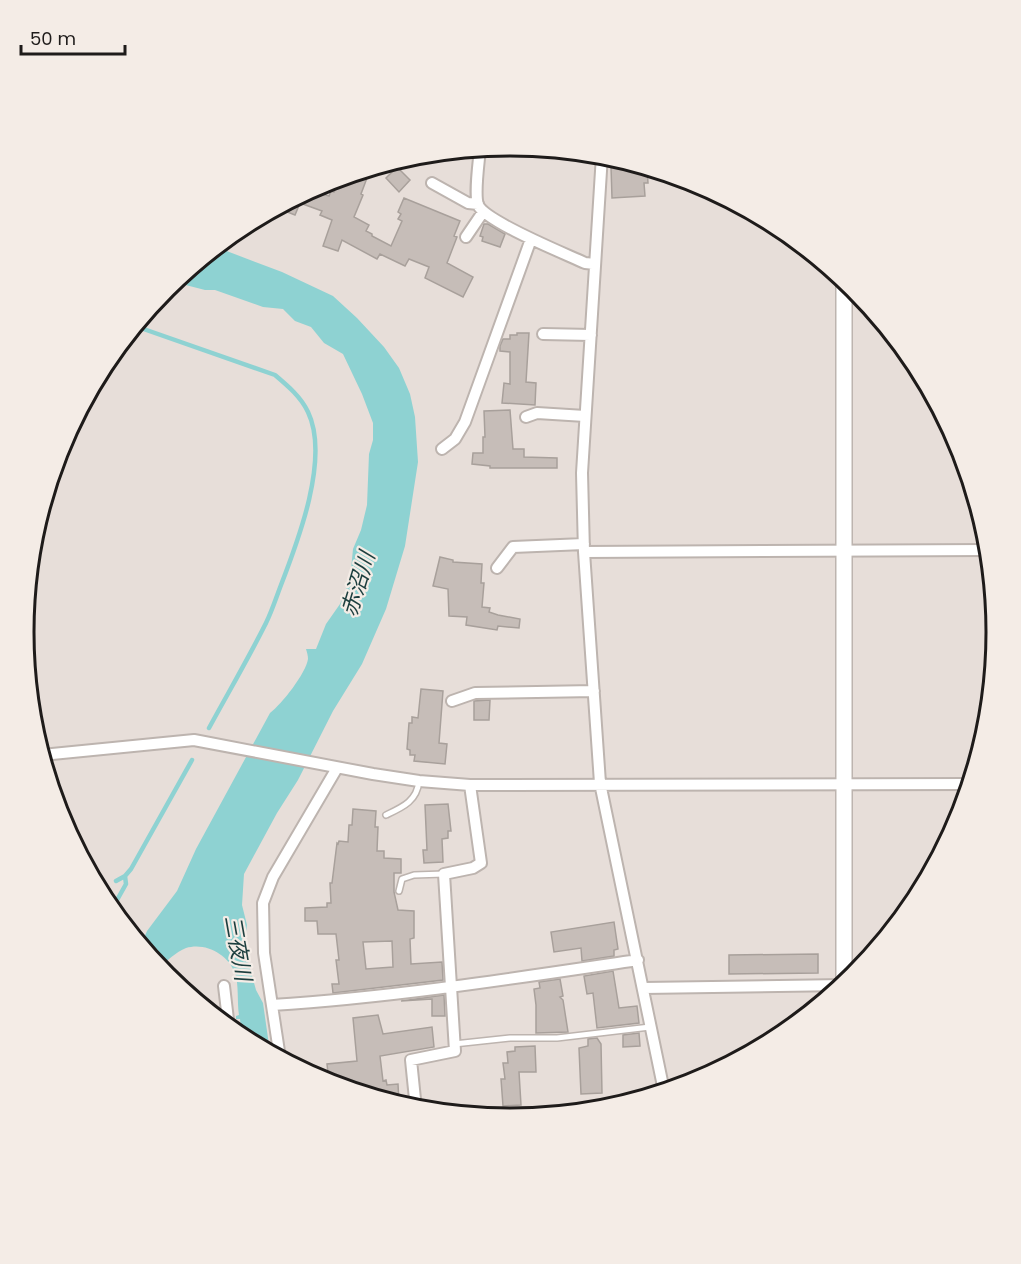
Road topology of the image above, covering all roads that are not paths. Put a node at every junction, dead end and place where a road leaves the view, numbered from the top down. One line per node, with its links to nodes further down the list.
1 (480, 157): 4 (street)
2 (601, 165): 7 (street)
3 (432, 183): 4 (street)
4 (481, 208): 5 (street); 6 (street)
5 (466, 237)
6 (531, 239): 7 (street); 13 (street)
7 (595, 264): 10 (street)
8 (844, 292): 16 (street)
9 (543, 334): 10 (street)
10 (591, 335): 11 (street)
11 (585, 416): 12 (street); 14 (street)
12 (526, 417)
13 (442, 449)
14 (584, 548): 16 (street); 17 (street); 18 (street)
15 (979, 550): 16 (street)
16 (844, 551): 24 (street)
17 (497, 568)
18 (594, 691): 19 (street); 23 (street)
19 (452, 701)
20 (51, 754): 21 (street)
21 (337, 768): 22 (street); 36 (street)
22 (419, 781): 26 (street); 27 (lane)
23 (600, 783): 24 (street); 26 (street); 30 (street)
24 (844, 783): 25 (street); 31 (street)
25 (961, 784)
26 (470, 785): 28 (street)
27 (386, 816)
28 (444, 874): 29 (lane); 34 (street)
29 (399, 891)
30 (638, 960): 34 (street); 35 (street)
31 (844, 972)
32 (829, 985): 35 (street)
33 (224, 986): 37 (street)
34 (452, 987): 36 (street); 39 (street)
35 (644, 988): 38 (street)
36 (272, 1005): 40 (street)
37 (227, 1015)
38 (651, 1027): 39 (lane); 41 (street)
39 (454, 1044): 42 (street)
40 (278, 1047)
41 (662, 1083)
42 (415, 1098)

